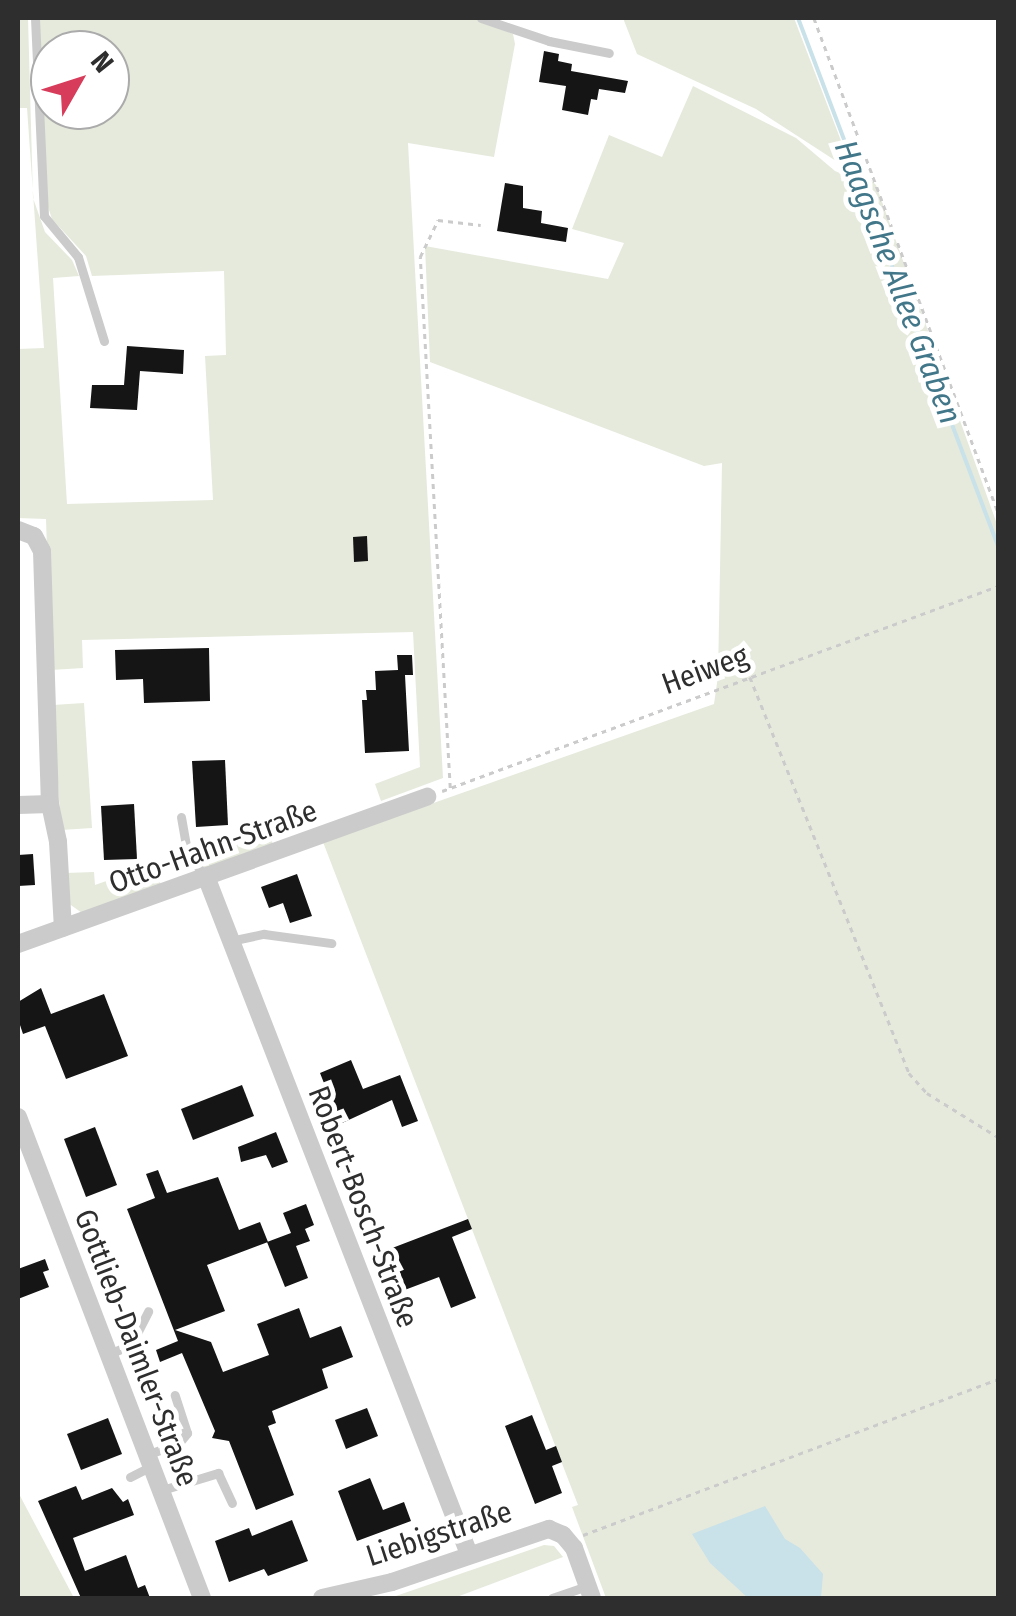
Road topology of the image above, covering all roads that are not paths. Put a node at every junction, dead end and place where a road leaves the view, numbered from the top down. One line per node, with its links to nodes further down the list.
1 (34, 18): 4 (lane)
2 (481, 18): 3 (lane)
3 (609, 53)
4 (104, 342)
5 (18, 530): 7 (street)
6 (427, 797): 10 (street, Otto-Hahn-Straße)
7 (50, 804): 8 (street); 11 (street)
8 (18, 806)
9 (181, 817): 10 (lane)
10 (206, 879): 11 (street, Otto-Hahn-Straße); 12 (street, Robert-Bosch-Straße)
11 (64, 928): 14 (street, Otto-Hahn-Straße)
12 (230, 941): 13 (lane); 23 (street, Robert-Bosch-Straße)
13 (332, 943)
14 (18, 944)
15 (18, 1117): 17 (street, Gottlieb-Daimler-Straße)
16 (148, 1311): 17 (lane)
17 (111, 1353): 19 (street, Gottlieb-Daimler-Straße)
18 (175, 1395): 19 (lane)
19 (151, 1460): 20 (lane); 21 (street, Gottlieb-Daimler-Straße)
20 (130, 1478)
21 (162, 1490): 22 (lane); 25 (street, Gottlieb-Daimler-Straße)
22 (232, 1502)
23 (469, 1554): 24 (street, Liebigstraße); 26 (street, Liebigstraße)
24 (590, 1592): 27 (lane)
25 (202, 1598)
26 (322, 1598)
27 (552, 1598)

